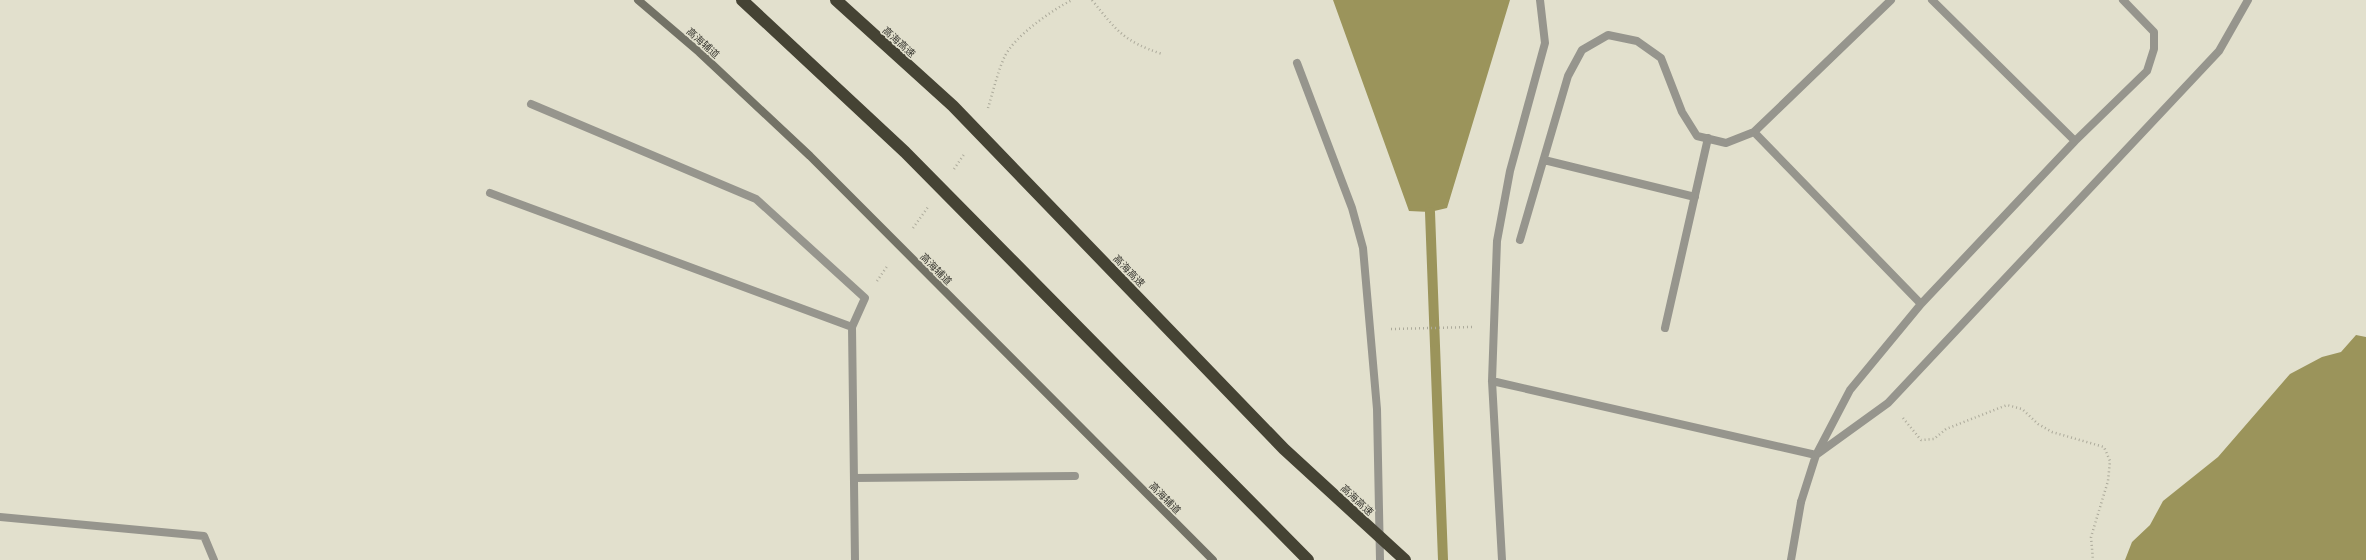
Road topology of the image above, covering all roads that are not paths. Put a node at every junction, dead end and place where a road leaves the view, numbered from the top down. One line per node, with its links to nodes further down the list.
1 (638, 0): 28 (main road, 高海辅道)
2 (742, 0): 29 (highway)
3 (836, 0): 31 (highway, 高海高速)
4 (1540, 0): 21 (street)
5 (1891, 0): 11 (street)
6 (1932, 0): 13 (street)
7 (2123, 0): 13 (street)
8 (2248, 0): 22 (street)
9 (1297, 63): 30 (street)
10 (531, 104): 19 (street)
11 (1754, 132): 12 (street); 18 (street)
12 (1708, 138): 14 (street); 16 (street)
13 (2074, 141): 18 (street)
14 (1544, 160): 16 (street); 17 (street)
15 (490, 193): 19 (street)
16 (1695, 197): 20 (street)
17 (1520, 240)
18 (1921, 304): 22 (street)
19 (852, 327): 24 (street)
20 (1665, 328)
21 (1492, 381): 22 (street); 32 (street)
22 (1816, 455): 33 (street)
23 (1075, 476): 24 (street)
24 (854, 478): 27 (street)
25 (0, 518): 26 (street)
26 (214, 560)
27 (855, 560)
28 (1213, 560)
29 (1308, 560)
30 (1380, 560)
31 (1405, 560)
32 (1502, 560)
33 (1791, 560)

